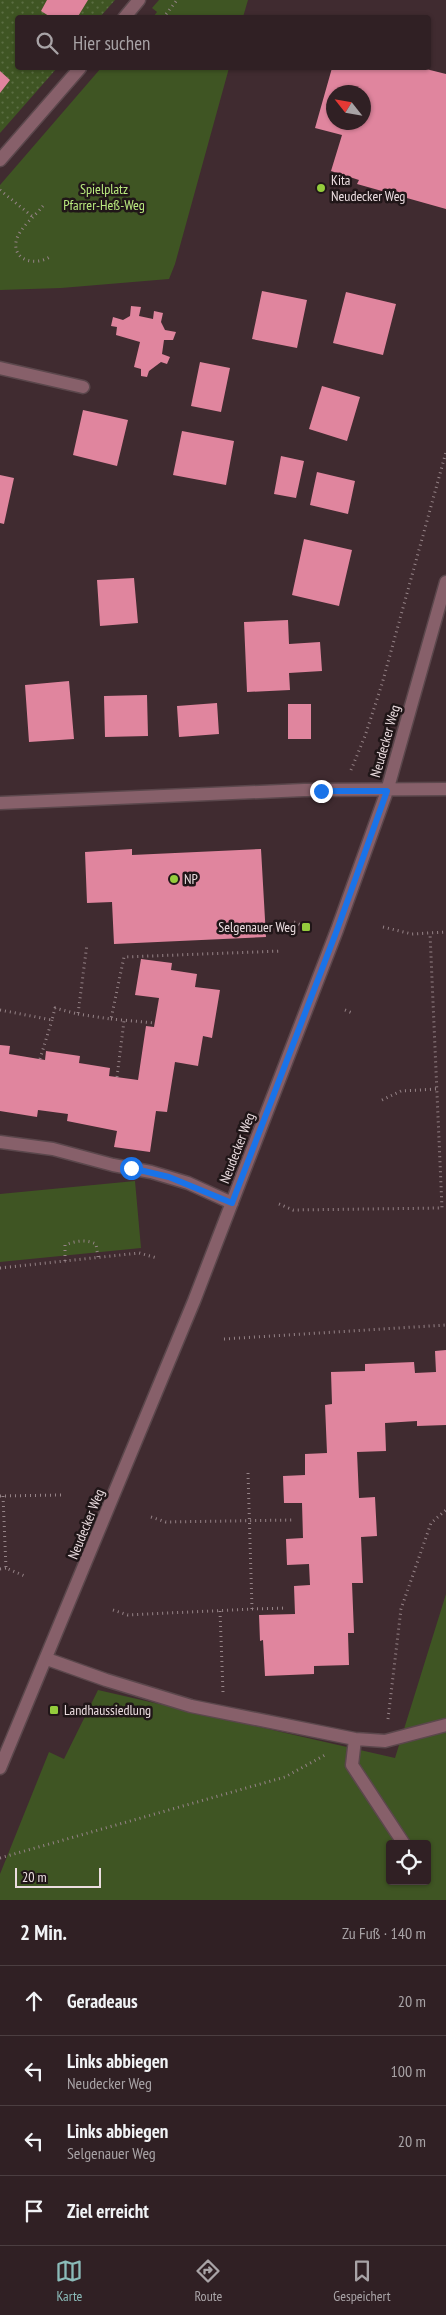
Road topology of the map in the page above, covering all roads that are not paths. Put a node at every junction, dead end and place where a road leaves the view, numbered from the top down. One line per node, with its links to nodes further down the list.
1 (139, 0): 2 (street)
2 (126, 15)
3 (78, 70): 4 (street)
4 (0, 160)
5 (0, 368): 6 (street)
6 (84, 387)
7 (446, 582): 9 (street, Neudecker Weg)
8 (446, 789): 9 (street)
9 (387, 791): 10 (street); 12 (street, Neudecker Weg)
10 (0, 804)
11 (0, 1142): 12 (street)
12 (232, 1203): 13 (street, Neudecker Weg)
13 (47, 1659): 15 (street); 16 (street, Neudecker Weg)
14 (446, 1725): 15 (street)
15 (355, 1739): 17 (street)
16 (0, 1768)
17 (401, 1840)

